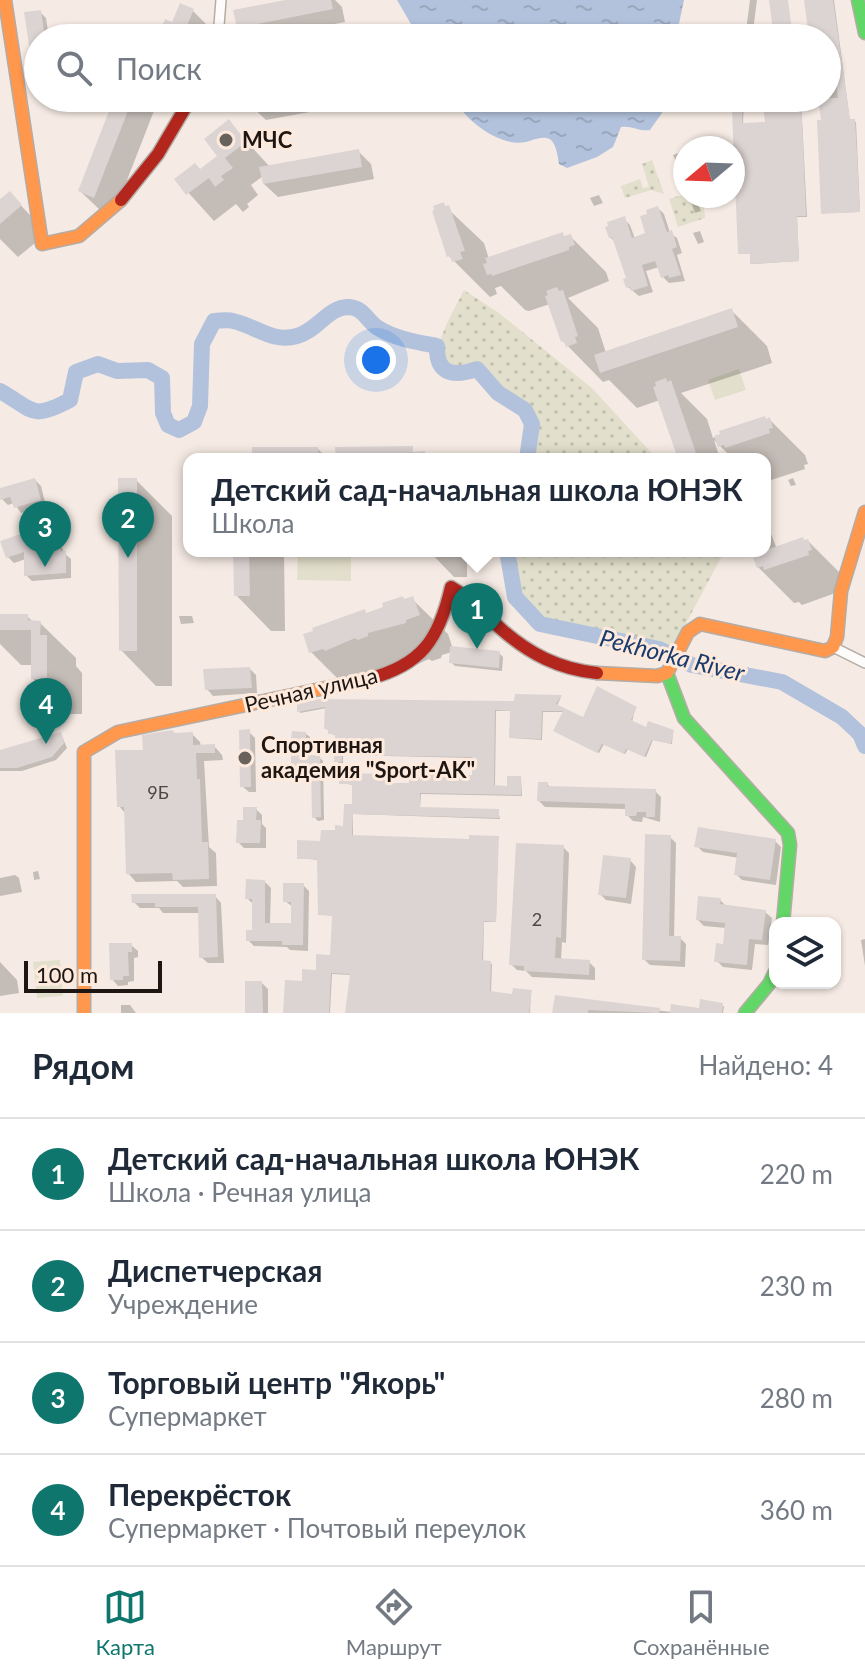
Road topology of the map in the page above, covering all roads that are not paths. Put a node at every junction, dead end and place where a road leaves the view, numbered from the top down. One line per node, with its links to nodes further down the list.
1 (5, 0): 6 (street)
2 (221, 0): 4 (street)
3 (858, 0): 5 (street)
4 (219, 24)
5 (865, 33)
6 (185, 112)
7 (865, 512): 8 (street)
8 (833, 647): 9 (street); 10 (street)
9 (865, 663)
10 (668, 669): 11 (street); 13 (street, Речная улица)
11 (784, 917)
12 (769, 987): 14 (street)
13 (84, 1013)
14 (745, 1013)

